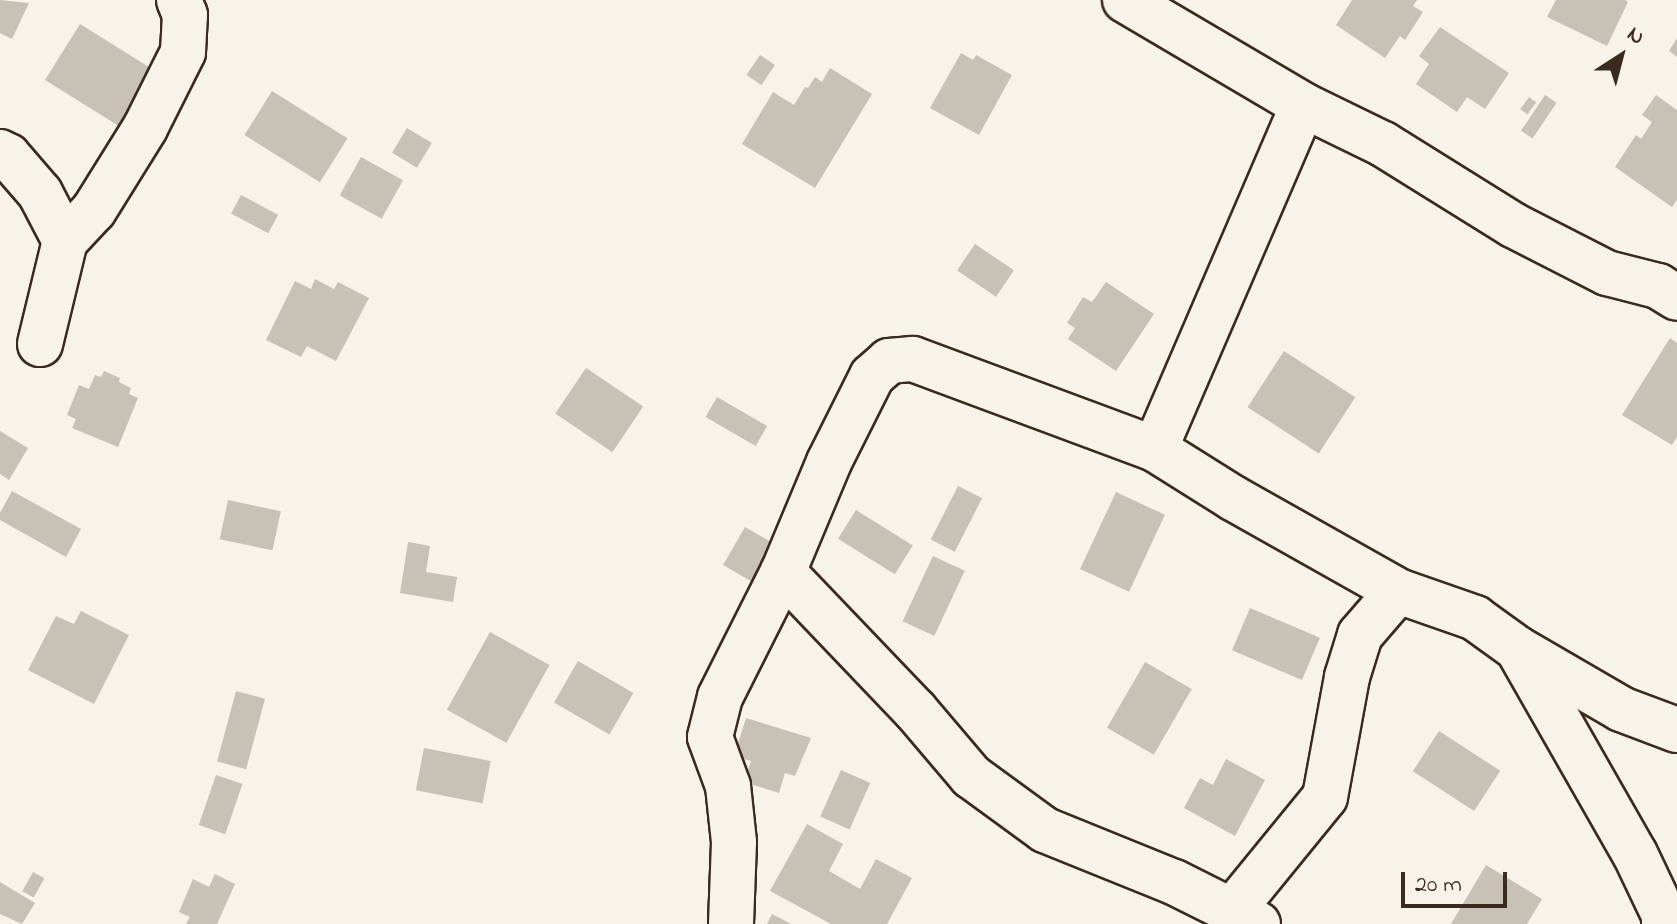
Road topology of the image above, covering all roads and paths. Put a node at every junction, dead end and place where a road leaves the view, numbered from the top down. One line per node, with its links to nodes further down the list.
1 (179, 0): 5 (street)
2 (1125, 0): 3 (street)
3 (1303, 105): 6 (street); 8 (street)
4 (0, 152): 5 (street)
5 (65, 241): 7 (street)
6 (1677, 298)
7 (40, 344)
8 (1155, 449): 9 (street); 10 (street)
9 (783, 572): 13 (street); 14 (street)
10 (1398, 591): 11 (street); 13 (street)
11 (1518, 649): 12 (street); 15 (street)
12 (1677, 730)
13 (1245, 917)
14 (731, 924)
15 (1664, 924)

